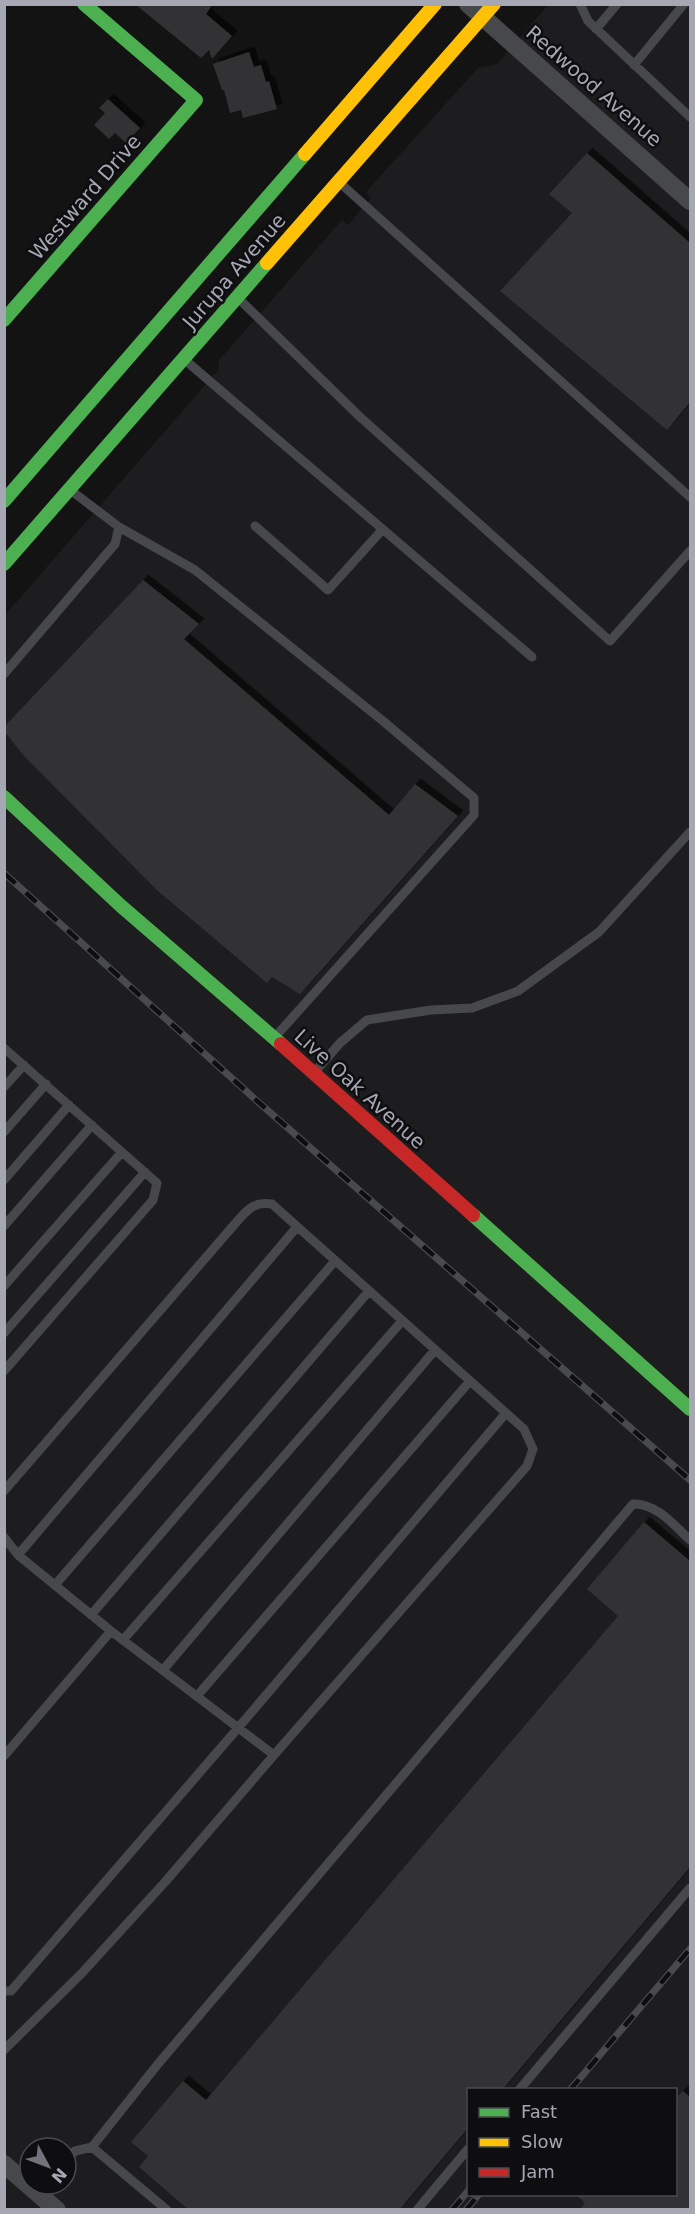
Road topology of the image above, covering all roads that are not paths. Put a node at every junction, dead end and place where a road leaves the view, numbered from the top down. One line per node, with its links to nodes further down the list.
1 (84, 4): 14 (main road, Westward Drive)
2 (435, 4): 18 (main road, Jurupa Avenue)
3 (468, 4): 7 (street, Redwood Avenue)
4 (580, 4): 8 (lane)
5 (617, 4): 8 (lane)
6 (684, 4): 9 (lane)
7 (488, 11): 11 (main road, Jurupa Avenue); 12 (street, Redwood Avenue)
8 (596, 29): 9 (lane)
9 (634, 65): 10 (lane)
10 (690, 117)
11 (339, 181): 13 (main road, Jurupa Avenue); 17 (lane)
12 (690, 201)
13 (237, 297): 15 (main road, Jurupa Avenue); 22 (lane)
14 (4, 320)
15 (183, 359): 16 (main road, Jurupa Avenue); 21 (lane)
16 (69, 489): 20 (lane); 23 (main road, Jurupa Avenue)
17 (690, 497)
18 (4, 501)
19 (255, 526): 21 (lane)
20 (119, 527): 25 (lane); 28 (lane)
21 (382, 530): 24 (lane)
22 (690, 551)
23 (4, 564)
24 (532, 657)
25 (4, 674)
26 (4, 797): 28 (main road, Live Oak Avenue)
27 (690, 832): 31 (lane)
28 (274, 1038): 31 (main road, Live Oak Avenue)
29 (4, 1048): 30 (lane)
30 (24, 1065): 32 (lane); 33 (lane)
31 (313, 1075): 50 (main road, Live Oak Avenue)
32 (46, 1084): 34 (lane); 36 (lane)
33 (4, 1087)
34 (69, 1105): 35 (lane); 39 (lane)
35 (92, 1125): 37 (lane); 40 (lane)
36 (4, 1132)
37 (122, 1152): 38 (lane); 43 (lane)
38 (145, 1172): 46 (lane); 48 (lane)
39 (4, 1180)
40 (4, 1226)
41 (297, 1227): 42 (lane); 52 (lane); 55 (lane)
42 (335, 1261): 44 (lane); 56 (lane)
43 (4, 1286)
44 (369, 1291): 45 (lane); 57 (lane)
45 (402, 1320): 47 (lane); 59 (lane)
46 (4, 1332)
47 (435, 1350): 49 (lane); 60 (lane)
48 (4, 1371)
49 (470, 1381): 51 (lane); 61 (lane)
50 (690, 1409)
51 (506, 1413): 62 (lane); 63 (lane)
52 (4, 1491)
53 (4, 1537): 55 (lane)
54 (690, 1539): 69 (lane)
55 (18, 1555): 56 (lane)
56 (55, 1585): 57 (lane)
57 (91, 1615): 58 (lane)
58 (111, 1631): 59 (lane); 64 (lane)
59 (123, 1640): 60 (lane)
60 (163, 1670): 61 (lane)
61 (197, 1696): 62 (lane)
62 (238, 1728): 63 (lane); 66 (lane)
63 (274, 1755): 67 (lane)
64 (4, 1756)
65 (690, 1888): 68 (lane)
66 (4, 1991)
67 (4, 2050)
68 (521, 2088)
69 (92, 2147): 70 (lane); 76 (lane)
70 (78, 2150)
71 (467, 2150): 77 (lane)
72 (4, 2164): 73 (street)
73 (18, 2173)
74 (47, 2196): 75 (street)
75 (57, 2210)
76 (167, 2210)
77 (417, 2210)

